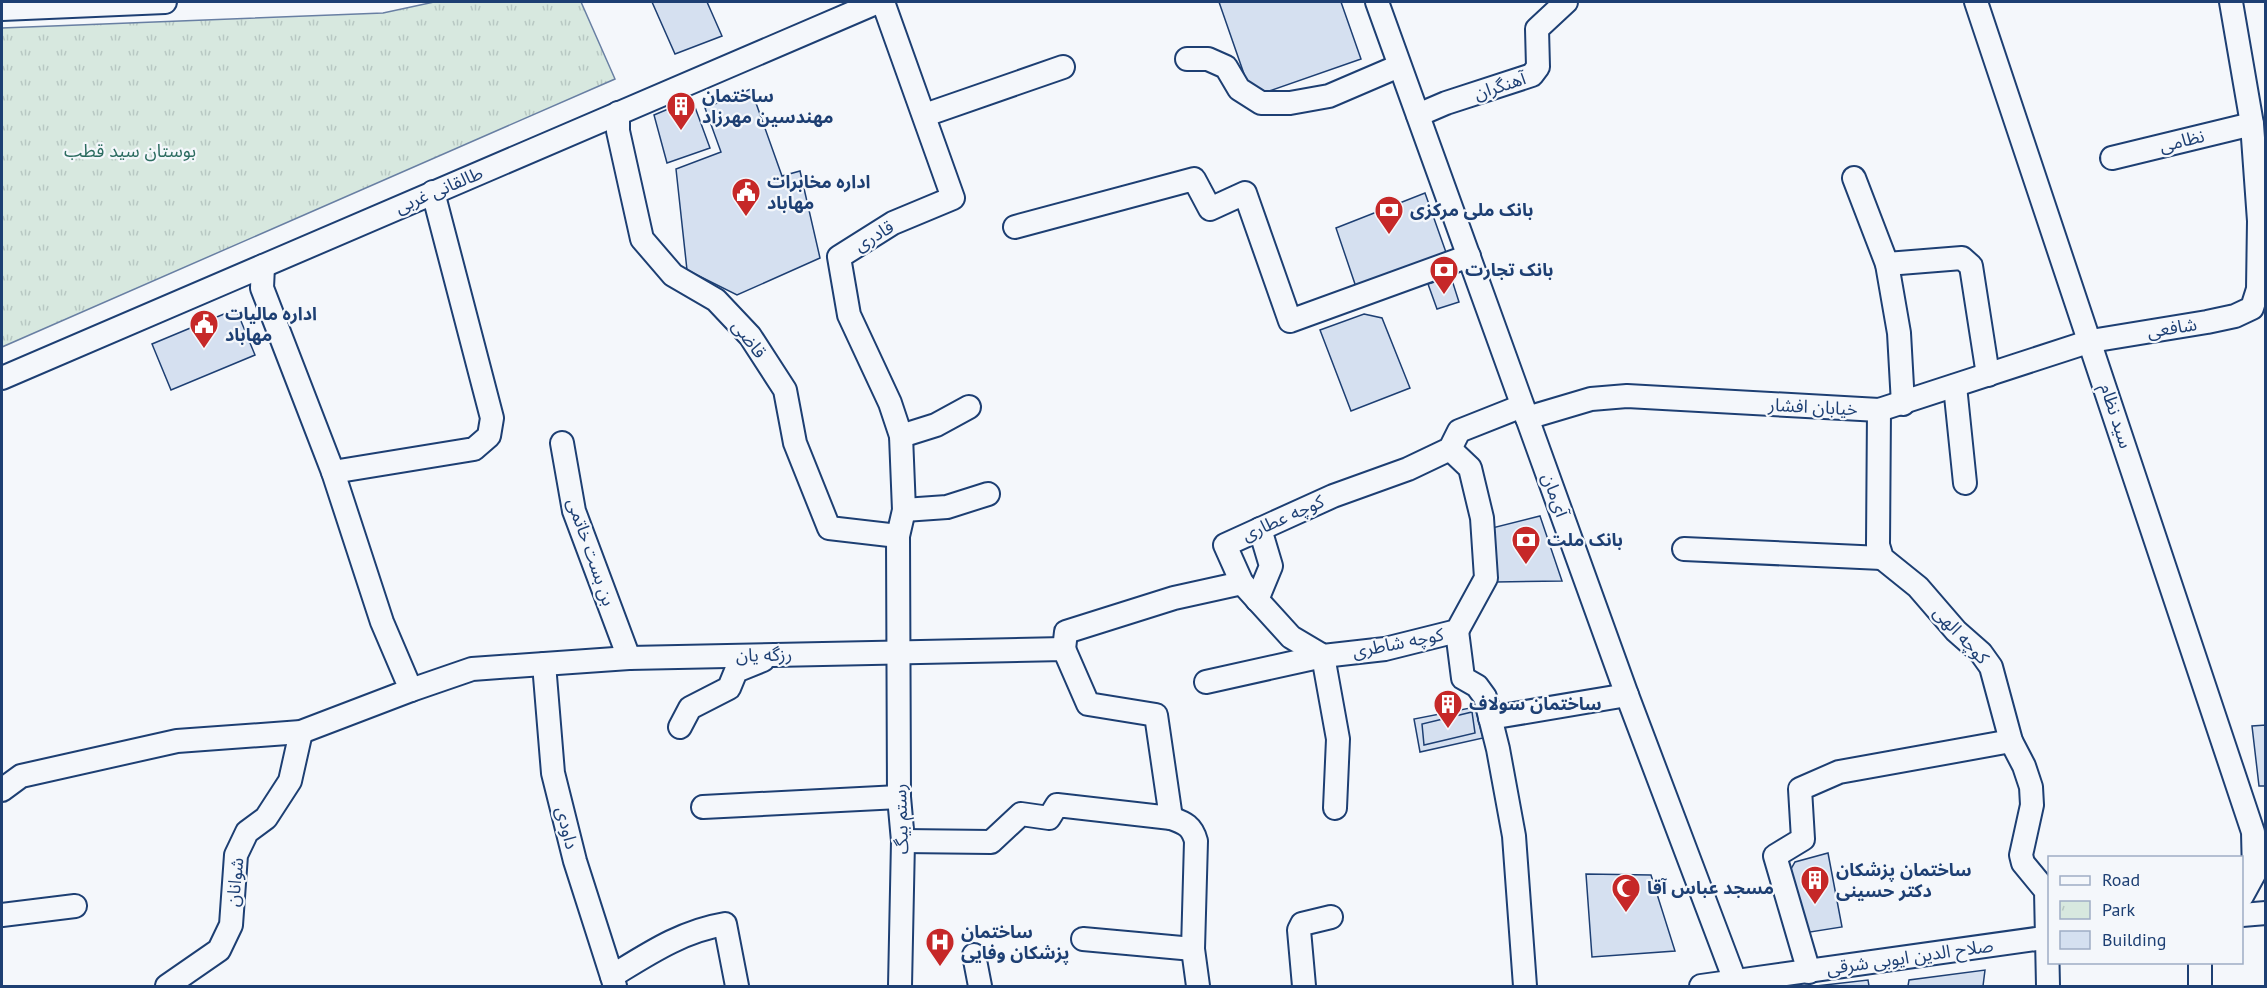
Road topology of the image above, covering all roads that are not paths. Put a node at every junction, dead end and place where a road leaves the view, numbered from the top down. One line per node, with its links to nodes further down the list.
1 (165, 2): 8 (street)
2 (878, 2): 12 (street, طالقانی غربی)
3 (883, 2): 13 (street, قادری)
4 (1377, 2): 10 (street, آی‌مان)
5 (1566, 2): 14 (street, آهنگران)
6 (1976, 2): 24 (street, سید نظام)
7 (2231, 2): 15 (street)
8 (2, 9)
9 (1187, 59): 10 (street)
10 (1399, 66): 14 (street, آی‌مان)
11 (1063, 67): 13 (street)
12 (618, 113): 18 (street, طالقانی غربی); 40 (street, قاضی)
13 (925, 115): 32 (street, قادری)
14 (1418, 115): 21 (street, آی‌مان)
15 (2252, 124): 16 (street, نظامی); 19 (street)
16 (2112, 158)
17 (1854, 178): 22 (street)
18 (433, 192): 23 (street, طالقانی غربی); 35 (street)
19 (2262, 221): 24 (street, شافعی)
20 (1015, 227): 21 (street)
21 (1469, 256): 31 (street, آی‌مان)
22 (1887, 264): 25 (street); 28 (street)
23 (263, 266): 26 (street, طالقانی غربی); 35 (street)
24 (2091, 341): 25 (street, خیابان افشار); 64 (street, سید نظام)
25 (1988, 375): 27 (street, خیابان افشار)
26 (2, 378)
27 (1955, 387): 28 (street, خیابان افشار); 36 (street)
28 (1903, 404): 30 (street, خیابان افشار)
29 (969, 407): 32 (street)
30 (1879, 410): 31 (street, خیابان افشار); 42 (street)
31 (1525, 412): 34 (street, کوچه عطاری); 54 (street, آی‌مان)
32 (901, 436): 38 (street, قادری)
33 (562, 443): 50 (street, بن بست خاتمی)
34 (1450, 449): 39 (street, کوچه عطاری); 45 (street, کوچه شاطری)
35 (333, 472): 53 (street)
36 (1965, 483)
37 (988, 494): 38 (street)
38 (904, 510): 40 (street, قادری)
39 (1260, 529): 43 (street, کوچه عطاری); 44 (street)
40 (898, 536): 47 (street, رستم بیگ)
41 (1684, 549): 42 (street)
42 (1882, 558): 58 (street, کوچه الهی)
43 (1242, 583): 44 (street); 46 (street)
44 (1257, 600): 49 (street)
45 (1457, 631): 49 (street, کوچه شاطری); 55 (street)
46 (1064, 649): 47 (street, رزگه یان); 63 (street)
47 (898, 652): 48 (street, رزگه یان); 60 (street, رستم بیگ)
48 (776, 655): 50 (street, رزگه یان); 56 (street)
49 (1323, 656): 52 (street, کوچه شاطری); 62 (street)
50 (629, 658): 51 (street, رزگه یان)
51 (544, 664): 53 (street, رزگه یان); 79 (street, داودی)
52 (1206, 682)
53 (411, 690): 57 (street, رزگه یان)
54 (1627, 695): 55 (street); 80 (street, آی‌مان)
55 (1490, 718): 87 (street)
56 (680, 727)
57 (301, 732): 59 (street, رزگه یان); 81 (street, شوانان)
58 (2011, 741): 73 (street, کوچه الهی); 78 (street)
59 (2, 790)
60 (899, 797): 61 (street); 65 (street, رستم بیگ)
61 (703, 807)
62 (1335, 808)
63 (1171, 818): 65 (street); 75 (street)
64 (2253, 832): 66 (street); 67 (street)
65 (903, 841): 83 (street, رستم بیگ)
66 (2265, 855)
67 (2243, 893)
68 (75, 906): 70 (street)
69 (2265, 913): 71 (street)
70 (2, 915)
71 (2243, 915)
72 (1331, 917): 86 (street)
73 (2048, 938): 78 (street, صلاح الدین ایوبی شرقی); 88 (street, کوچه الهی)
74 (1083, 939): 75 (street)
75 (1193, 949): 85 (street)
76 (974, 955): 84 (street)
77 (2200, 964): 89 (street)
78 (1809, 972): 80 (street, صلاح الدین ایوبی شرقی)
79 (613, 981): 82 (street)
80 (1722, 985)
81 (167, 987)
82 (737, 987)
83 (900, 987)
84 (980, 987)
85 (1198, 987)
86 (1304, 987)
87 (1525, 987)
88 (2048, 987)
89 (2200, 987)

